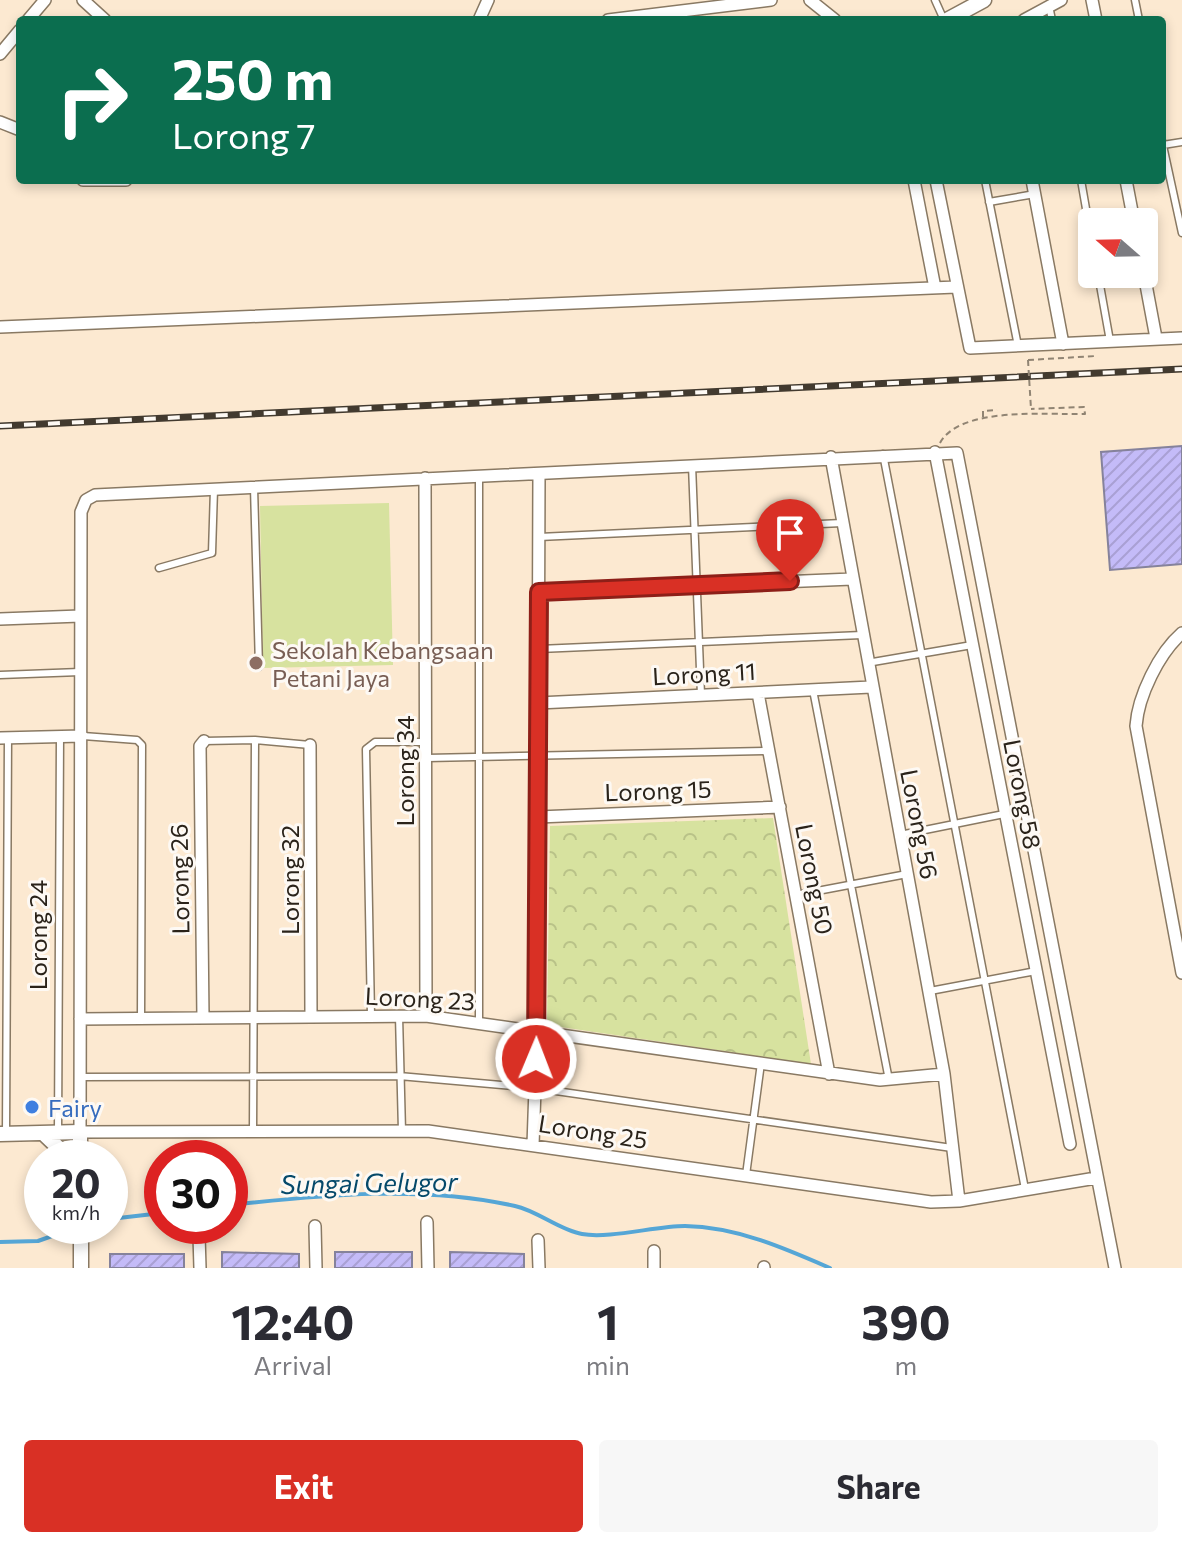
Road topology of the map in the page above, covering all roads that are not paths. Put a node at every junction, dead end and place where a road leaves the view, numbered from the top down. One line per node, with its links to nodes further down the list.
1 (45, 0): 10 (street)
2 (83, 0): 11 (street)
3 (663, 0): 9 (street)
4 (771, 0): 9 (street)
5 (810, 0): 13 (street)
6 (1061, 0): 8 (street)
7 (981, 1): 14 (street)
8 (1049, 6): 15 (street); 16 (lane)
9 (664, 15): 12 (street)
10 (31, 16)
11 (101, 16)
12 (653, 16)
13 (830, 16)
14 (953, 16)
15 (1031, 16)
16 (1051, 16)
17 (16, 35): 18 (street)
18 (0, 54)
19 (1166, 161): 30 (lane)
20 (915, 184): 32 (street)
21 (937, 184): 31 (street)
22 (986, 184): 27 (lane)
23 (1033, 184): 26 (street)
24 (1082, 184): 28 (lane)
25 (1127, 184): 29 (street)
26 (1035, 194): 27 (lane); 39 (street)
27 (989, 202): 40 (lane)
28 (1086, 208)
29 (1131, 208)
30 (1182, 233)
31 (956, 287): 32 (street); 40 (street)
32 (935, 288): 35 (street)
33 (1101, 288): 38 (lane)
34 (1147, 288): 36 (street)
35 (0, 327)
36 (1156, 338): 37 (street); 38 (street)
37 (1182, 338)
38 (1110, 341): 39 (street)
39 (1063, 344): 40 (street)
40 (1018, 346)
41 (935, 452): 42 (street); 62 (street, Lorong 58); 93 (street)
42 (883, 454): 43 (street); 64 (lane)
43 (831, 457): 44 (street); 50 (street, Lorong 56)
44 (692, 465): 45 (street); 51 (lane)
45 (539, 474): 46 (street); 52 (street)
46 (479, 477): 47 (street); 83 (lane)
47 (425, 478): 48 (street); 79 (street, Lorong 34)
48 (254, 487): 49 (street); 66 (lane)
49 (214, 489): 53 (lane); 57 (street, Lorong 24)
50 (842, 523): 51 (lane); 54 (street, Lorong 56)
51 (695, 530): 52 (lane); 55 (lane)
52 (539, 537): 56 (street)
53 (159, 568)
54 (852, 579): 55 (street); 60 (street, Lorong 56)
55 (697, 585): 56 (street); 61 (lane)
56 (539, 592): 63 (street)
57 (80, 616): 58 (street); 67 (street, Lorong 24)
58 (0, 619)
59 (1182, 633): 95 (street)
60 (862, 635): 61 (lane); 65 (street, Lorong 56)
61 (699, 642): 63 (lane); 72 (lane)
62 (972, 645): 64 (lane); 86 (street, Lorong 58)
63 (539, 649): 73 (street)
64 (921, 654): 65 (lane); 88 (lane)
65 (867, 663): 69 (street, Lorong 56)
66 (259, 667)
67 (80, 672): 68 (lane); 74 (street, Lorong 24)
68 (0, 675)
69 (871, 687): 70 (street, Lorong 11); 89 (street, Lorong 56)
70 (813, 690): 71 (street, Lorong 11); 91 (lane)
71 (758, 693): 72 (street, Lorong 11); 81 (street, Lorong 50)
72 (701, 695): 73 (street, Lorong 11)
73 (538, 703): 84 (street)
74 (82, 736): 75 (street); 104 (street, Lorong 24); 105 (lane)
75 (60, 737): 76 (street); 122 (lane, Lorong 24)
76 (4, 738): 123 (lane)
77 (255, 740): 78 (lane); 80 (lane); 102 (lane)
78 (204, 741): 103 (street, Lorong 26)
79 (426, 742): 82 (street, Lorong 34); 99 (lane)
80 (310, 745): 98 (street, Lorong 32)
81 (769, 751): 84 (lane); 85 (street, Lorong 50)
82 (427, 758): 83 (lane); 101 (street, Lorong 34)
83 (479, 759): 84 (lane); 106 (lane)
84 (538, 759): 87 (street)
85 (780, 807): 87 (street, Lorong 15); 92 (street, Lorong 50)
86 (1004, 814): 88 (lane); 94 (street, Lorong 58)
87 (538, 817): 107 (street)
88 (953, 824): 89 (lane); 96 (lane)
89 (900, 835): 90 (street, Lorong 56)
90 (907, 874): 91 (lane); 97 (street, Lorong 56)
91 (851, 886): 92 (lane); 114 (lane)
92 (796, 895): 109 (street, Lorong 50)
93 (1058, 966): 94 (street); 116 (street)
94 (1038, 970): 96 (lane); 117 (street, Lorong 58)
95 (1182, 973)
96 (983, 981): 97 (lane); 131 (lane)
97 (930, 991): 110 (street, Lorong 56)
98 (311, 1016): 99 (street, Lorong 23); 102 (street, Lorong 23)
99 (371, 1016): 100 (street, Lorong 23)
100 (399, 1016): 101 (street, Lorong 23); 112 (lane)
101 (426, 1016): 106 (street, Lorong 23)
102 (252, 1017): 103 (street, Lorong 23); 111 (lane)
103 (203, 1018): 105 (street, Lorong 23)
104 (80, 1019): 105 (street, Lorong 23); 113 (street, Lorong 24)
105 (141, 1019)
106 (479, 1022): 107 (street, Lorong 23)
107 (537, 1031): 108 (street, Lorong 23); 115 (street)
108 (761, 1063): 109 (street, Lorong 23); 118 (lane)
109 (829, 1074): 114 (street, Lorong 23)
110 (944, 1074): 114 (street, Lorong 23); 128 (street, Lorong 56)
111 (253, 1075): 112 (lane); 113 (lane); 119 (lane)
112 (399, 1076): 115 (lane); 120 (lane)
113 (80, 1077): 121 (street, Lorong 24)
114 (889, 1080)
115 (535, 1088): 118 (lane); 127 (street)
116 (1081, 1092): 117 (street); 130 (street)
117 (1061, 1096): 126 (street, Lorong 58)
118 (753, 1121): 128 (lane); 129 (lane)
119 (253, 1131): 120 (street, Lorong 25); 121 (street, Lorong 25)
120 (402, 1131): 127 (street, Lorong 25)
121 (80, 1132): 122 (street); 125 (street)
122 (51, 1133): 123 (street); 124 (street)
123 (3, 1134)
124 (56, 1140)
125 (80, 1140)
126 (1070, 1144)
127 (533, 1145): 129 (street, Lorong 25)
128 (952, 1148): 132 (street, Lorong 56)
129 (745, 1177): 132 (street, Lorong 25)
130 (1096, 1178): 131 (street, Lorong 25); 145 (street)
131 (1025, 1190): 132 (street, Lorong 25)
132 (959, 1201)
133 (427, 1222): 142 (street)
134 (315, 1226): 141 (street)
135 (538, 1240): 143 (street)
136 (81, 1244): 139 (street)
137 (199, 1244): 140 (street)
138 (654, 1251): 144 (street)
139 (81, 1268)
140 (200, 1268)
141 (316, 1268)
142 (428, 1268)
143 (539, 1268)
144 (654, 1268)
145 (1115, 1268)

